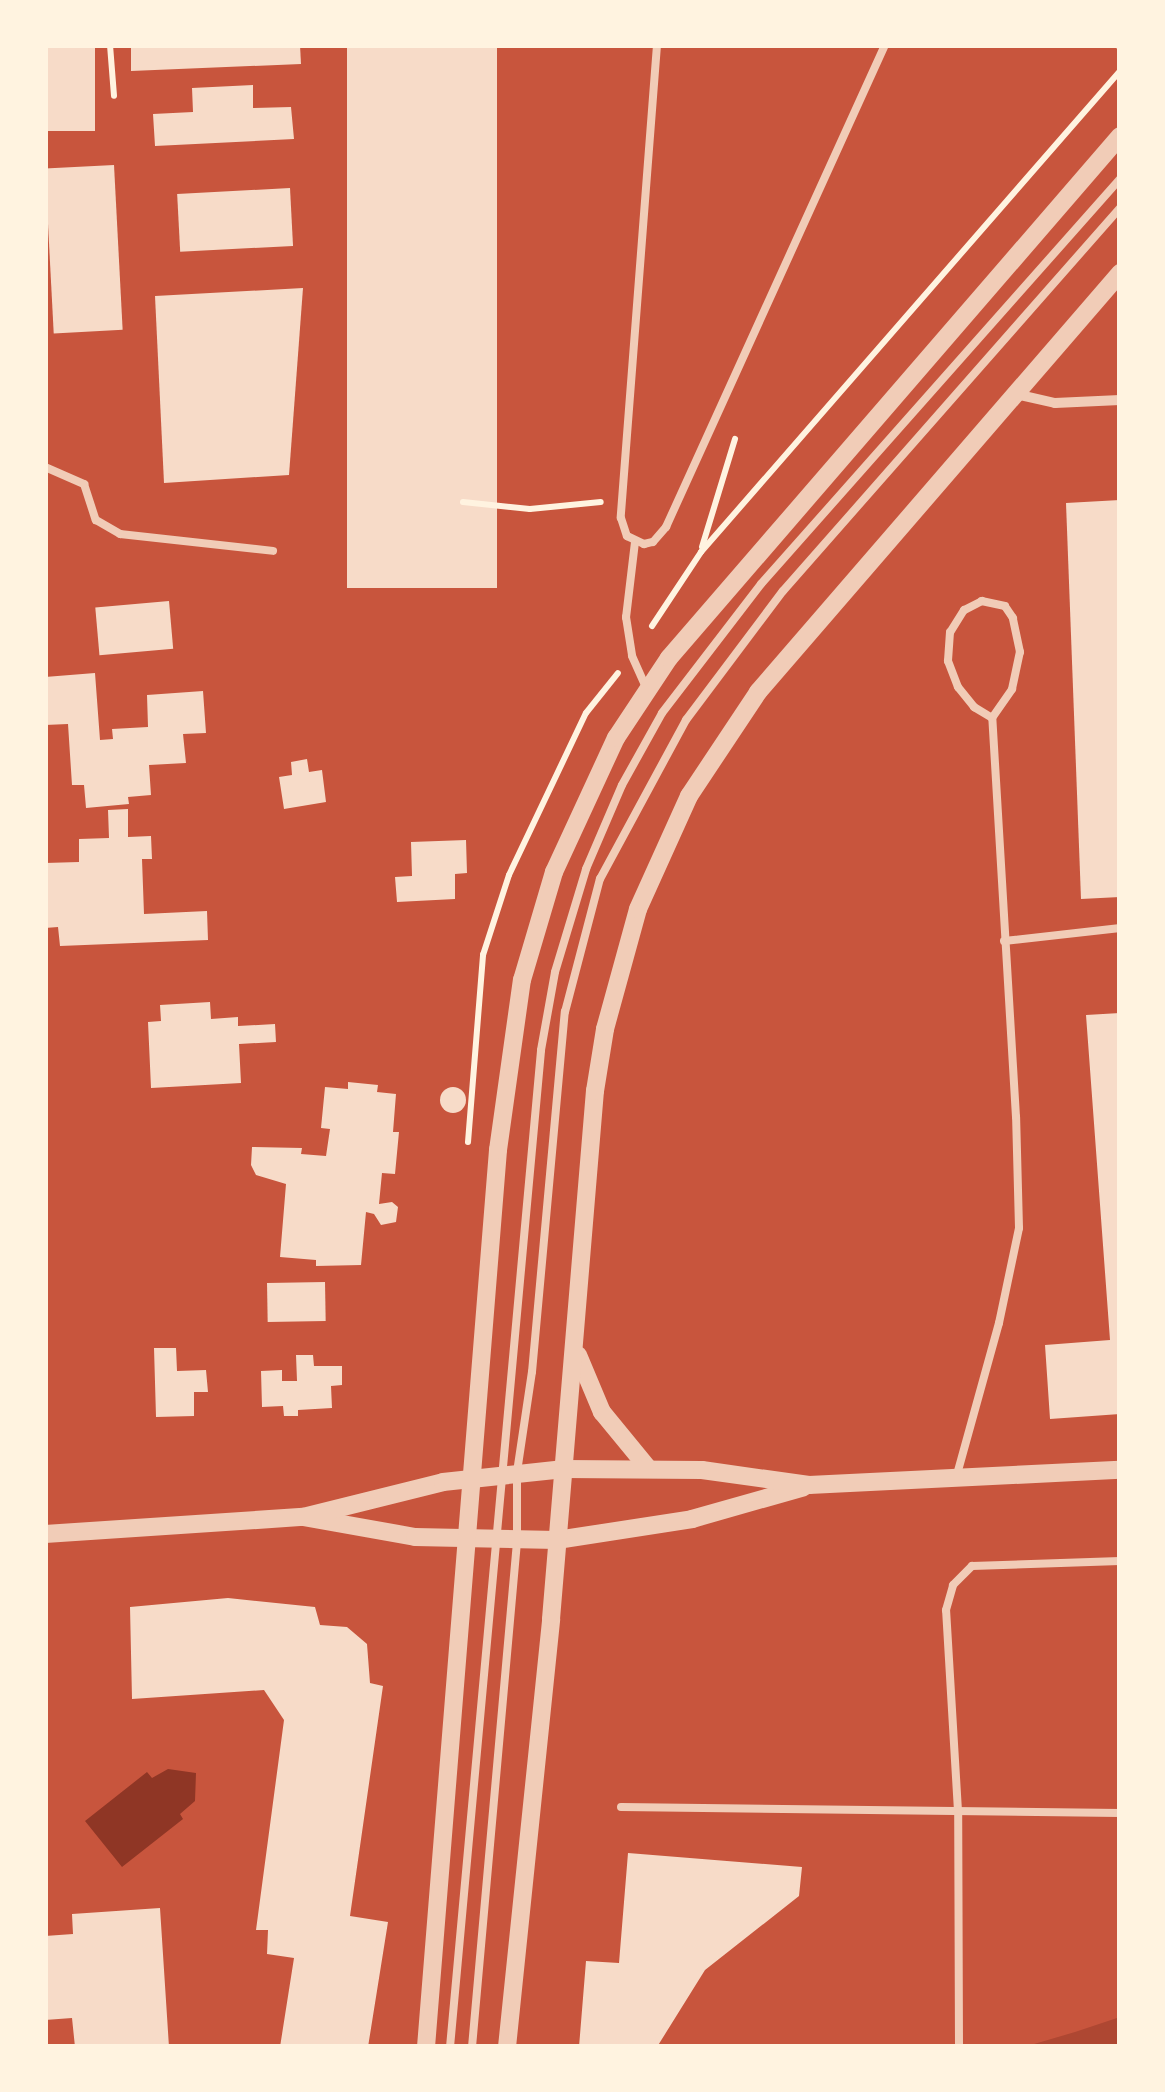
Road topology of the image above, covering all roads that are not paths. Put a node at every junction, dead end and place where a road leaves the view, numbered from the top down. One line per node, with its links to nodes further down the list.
1 (657, 45): 10 (lane)
2 (884, 45): 10 (lane)
3 (1120, 136): 12 (street)
4 (1120, 180): 20 (lane)
5 (1120, 208): 20 (lane)
6 (1120, 272): 7 (street)
7 (1016, 394): 8 (street); 16 (street)
8 (1120, 400)
9 (45, 467): 11 (lane)
10 (634, 542): 12 (lane)
11 (273, 550)
12 (647, 690): 21 (street)
13 (992, 718): 13 (lane); 15 (lane)
14 (1120, 928): 15 (lane)
15 (1004, 941): 22 (lane)
16 (575, 1344): 17 (street); 18 (street)
17 (648, 1468): 18 (street); 23 (street)
18 (564, 1469): 20 (street); 27 (street)
19 (1120, 1470): 22 (street)
20 (509, 1473): 21 (street); 28 (lane); 29 (lane)
21 (470, 1477): 24 (street); 26 (street)
22 (956, 1478): 23 (street)
23 (808, 1485): 27 (street)
24 (302, 1517): 25 (street); 26 (street)
25 (45, 1534)
26 (465, 1540): 28 (street); 34 (street)
27 (557, 1540): 29 (street); 37 (street)
28 (494, 1541): 29 (street); 35 (lane)
29 (517, 1542): 36 (lane)
30 (1120, 1562): 32 (lane)
31 (621, 1807): 32 (lane)
32 (958, 1811): 33 (lane); 38 (lane)
33 (1120, 1813)
34 (426, 2047)
35 (450, 2047)
36 (472, 2047)
37 (508, 2047)
38 (959, 2047)

